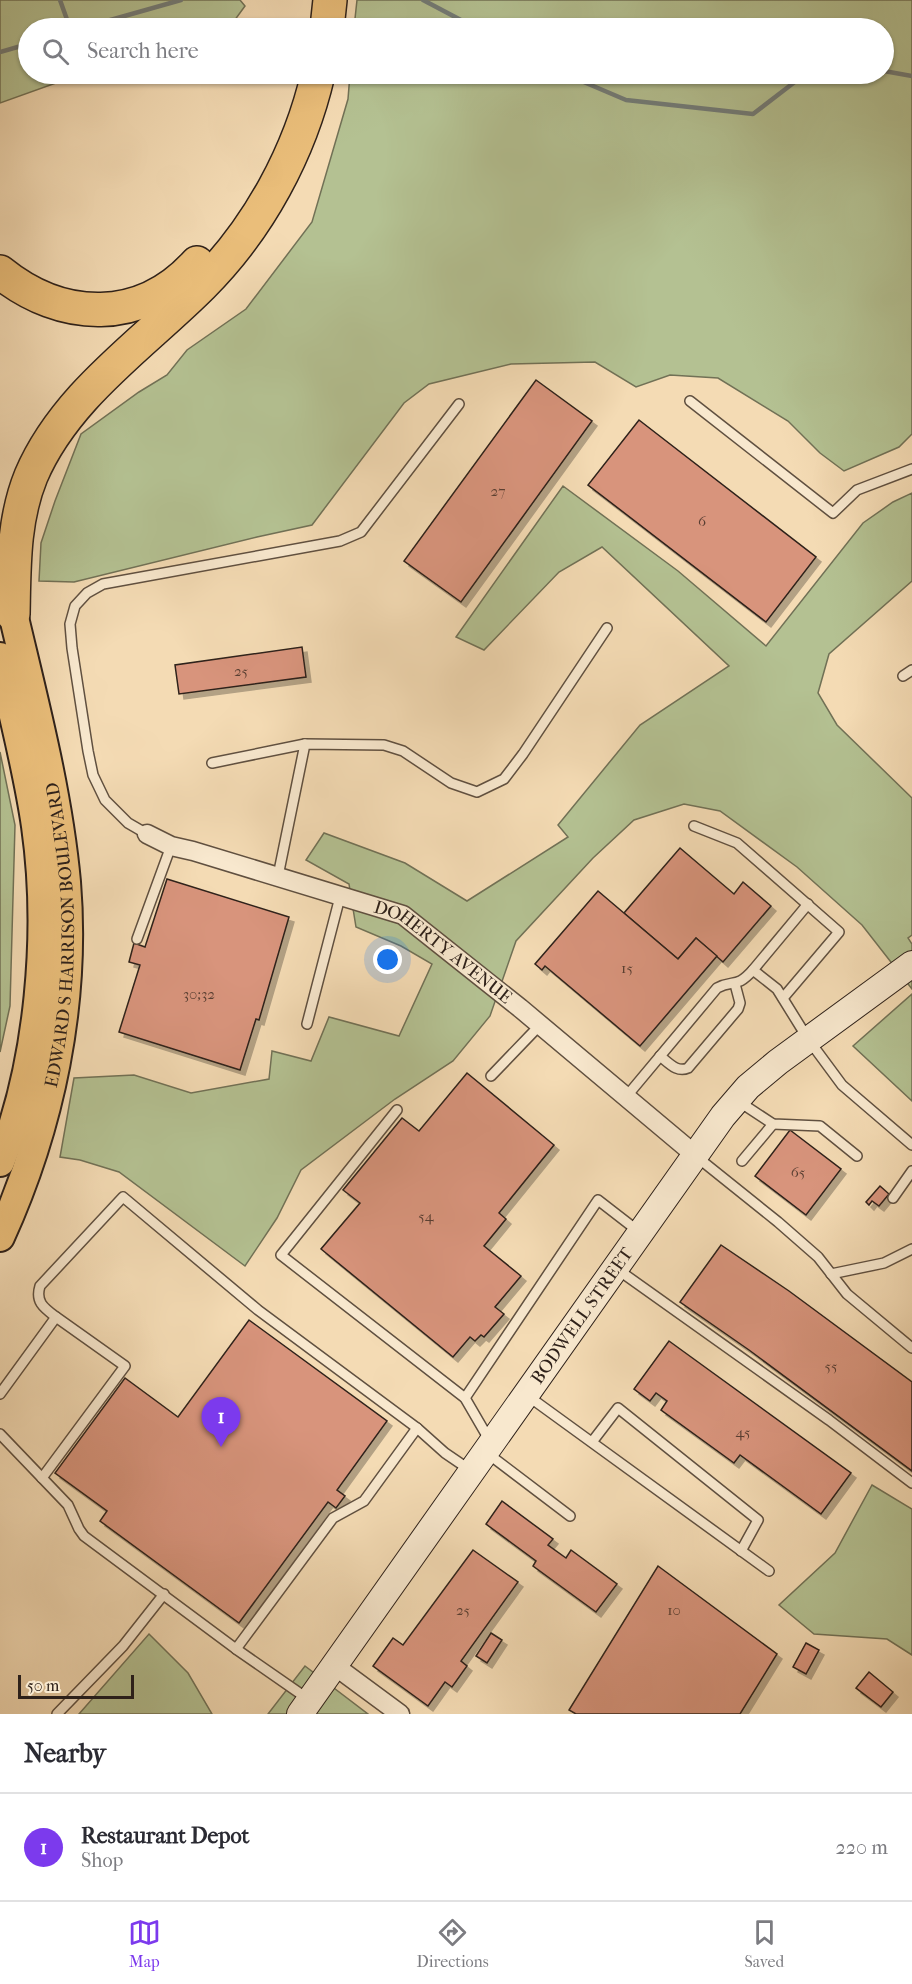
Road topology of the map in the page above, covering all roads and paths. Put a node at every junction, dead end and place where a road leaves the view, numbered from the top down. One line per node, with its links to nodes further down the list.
1 (310, 0): 3 (highway)
2 (330, 0): 4 (highway)
3 (309, 18)
4 (328, 18)
5 (296, 84): 7 (highway)
6 (315, 84): 12 (highway)
7 (0, 272)
8 (690, 400): 10 (lane)
9 (459, 404): 20 (lane)
10 (912, 469)
11 (0, 558): 12 (main road, EDWARD S HARRISON BOULEVARD)
12 (13, 614): 47 (main road, EDWARD S HARRISON BOULEVARD)
13 (607, 628): 17 (lane)
14 (0, 657): 43 (main road, EDWARD S HARRISON BOULEVARD)
15 (912, 670): 16 (lane)
16 (903, 676)
17 (305, 744): 18 (lane); 22 (lane)
18 (212, 763)
19 (694, 826): 24 (lane)
20 (147, 834): 21 (street, DOHERTY AVENUE)
21 (171, 846): 22 (street, DOHERTY AVENUE); 25 (lane)
22 (278, 876): 23 (street, DOHERTY AVENUE)
23 (340, 897): 30 (lane); 31 (street, DOHERTY AVENUE)
24 (808, 904): 27 (lane); 29 (lane)
25 (137, 939)
26 (912, 964): 32 (street, BODWELL STREET)
27 (753, 970): 28 (lane); 29 (lane)
28 (735, 984): 33 (lane); 33 (lane)
29 (783, 999): 32 (lane)
30 (307, 1024)
31 (540, 1025): 34 (lane); 35 (street, DOHERTY AVENUE)
32 (808, 1039): 36 (street, BODWELL STREET); 39 (lane)
33 (660, 1056): 35 (lane)
34 (491, 1076)
35 (626, 1097): 40 (street, DOHERTY AVENUE)
36 (736, 1100): 38 (lane); 40 (street, BODWELL STREET)
37 (397, 1110): 55 (lane)
38 (773, 1124): 41 (lane); 42 (lane)
39 (912, 1145)
40 (694, 1154): 46 (street, BODWELL STREET); 50 (lane)
41 (857, 1156)
42 (742, 1161)
43 (0, 1162)
44 (912, 1171): 45 (lane)
45 (893, 1198)
46 (640, 1232): 49 (street, BODWELL STREET); 55 (lane)
47 (0, 1237)
48 (912, 1249): 50 (lane)
49 (615, 1268): 54 (street, BODWELL STREET); 61 (lane)
50 (831, 1274): 52 (lane)
51 (56, 1317): 53 (lane); 56 (lane); 60 (lane)
52 (912, 1348)
53 (0, 1394)
54 (526, 1395): 58 (lane); 59 (street, BODWELL STREET)
55 (465, 1398): 59 (lane)
56 (417, 1428): 59 (lane); 66 (lane)
57 (0, 1434): 60 (lane)
58 (592, 1442): 63 (lane); 63 (lane)
59 (483, 1455): 62 (lane); 67 (street, BODWELL STREET)
60 (42, 1478): 65 (lane)
61 (912, 1483)
62 (570, 1516)
63 (741, 1551): 64 (lane)
64 (769, 1571)
65 (164, 1594): 66 (lane); 69 (lane)
66 (236, 1649): 68 (lane)
67 (334, 1666): 68 (street, BODWELL STREET); 70 (street)
68 (305, 1707)
69 (57, 1714)
70 (400, 1714)

